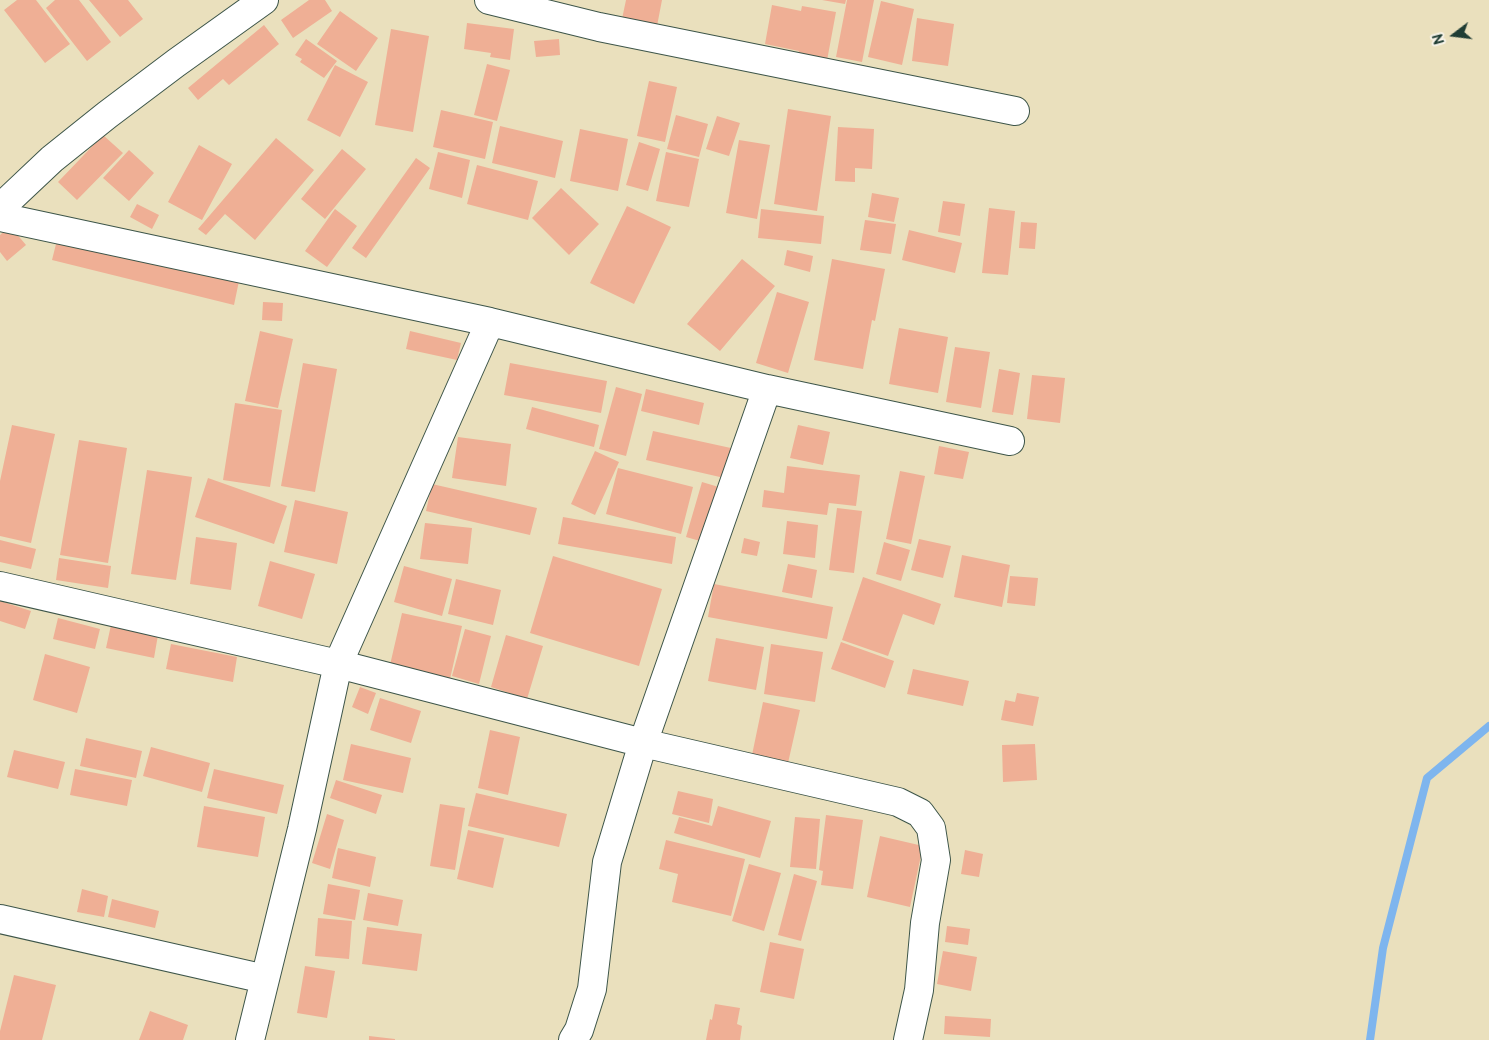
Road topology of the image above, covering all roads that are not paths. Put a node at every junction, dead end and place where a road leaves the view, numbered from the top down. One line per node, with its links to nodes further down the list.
1 (264, 0): 4 (street)
2 (489, 0): 3 (street)
3 (1015, 111)
4 (0, 208)
5 (0, 217): 6 (street)
6 (490, 322): 7 (street); 10 (street)
7 (768, 388): 8 (street); 11 (street)
8 (1010, 441)
9 (0, 586): 10 (street)
10 (338, 664): 11 (street); 13 (street)
11 (643, 743): 15 (street); 16 (street)
12 (0, 919): 13 (street)
13 (265, 979): 14 (street)
14 (250, 1040)
15 (573, 1040)
16 (908, 1040)

